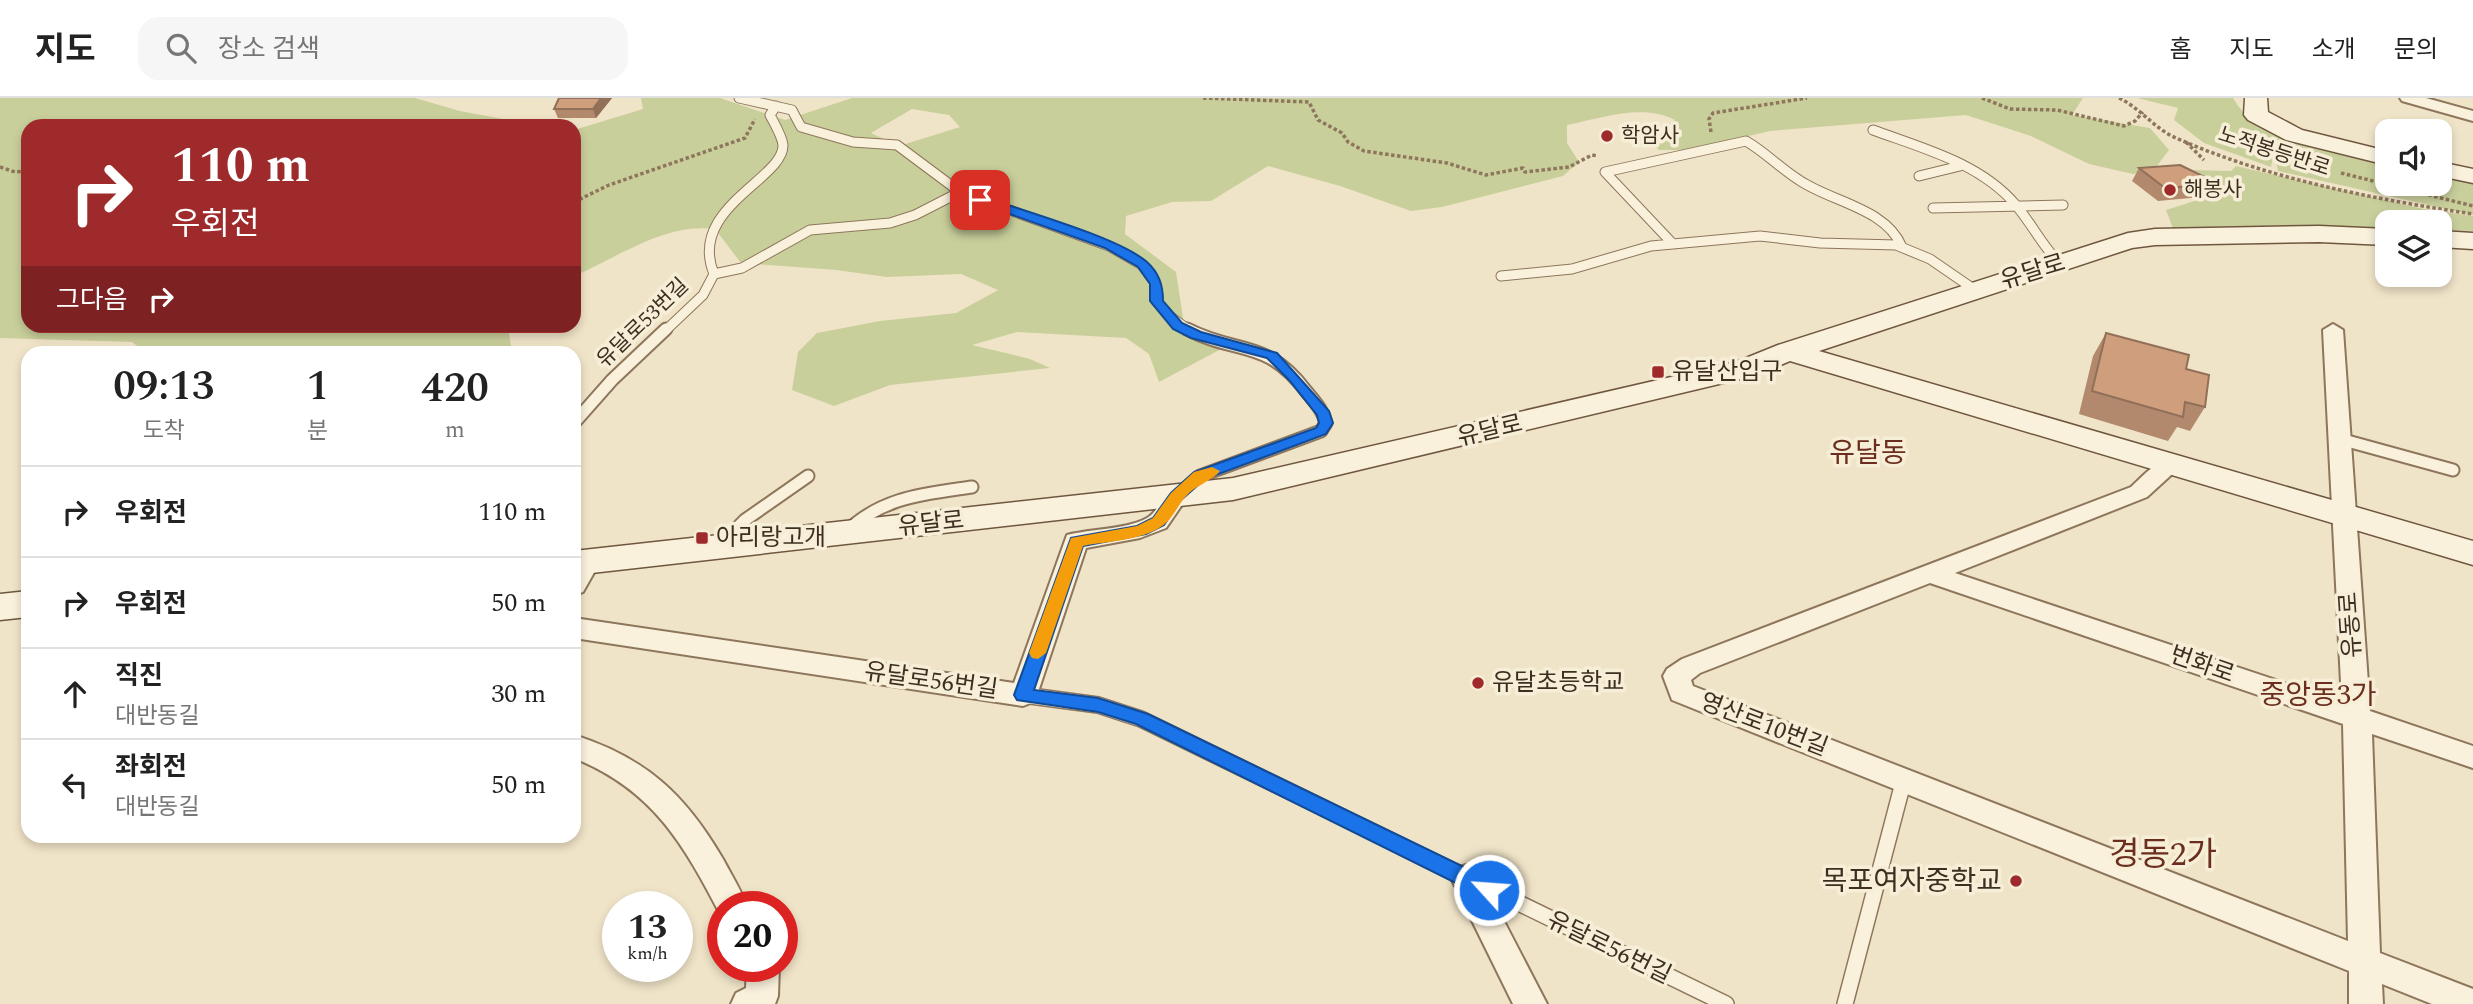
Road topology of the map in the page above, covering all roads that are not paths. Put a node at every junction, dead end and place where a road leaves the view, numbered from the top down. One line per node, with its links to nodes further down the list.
1 (739, 98): 4 (lane)
2 (2256, 98): 7 (street)
3 (2408, 98): 5 (street)
4 (776, 106): 12 (lane); 22 (lane, 유달로53번길)
5 (2473, 116)
6 (1873, 130): 8 (lane)
7 (2375, 155)
8 (1960, 166): 10 (lane); 14 (lane)
9 (2452, 172): 11 (street)
10 (1919, 176)
11 (2473, 176)
12 (960, 192): 22 (lane); 33 (lane)
13 (2063, 205): 14 (lane)
14 (2016, 206): 15 (lane); 21 (lane)
15 (1933, 208)
16 (2375, 236): 21 (street, 유달로)
17 (2452, 240): 18 (street)
18 (2473, 241)
19 (1673, 244): 20 (lane); 20 (lane); 23 (lane)
20 (1902, 247): 24 (lane)
21 (2061, 265): 24 (street, 유달로)
22 (714, 274): 27 (lane, 유달로53번길)
23 (1501, 276)
24 (1975, 290): 26 (street, 유달로)
25 (2333, 330): 28 (street, 유동로)
26 (1788, 351): 29 (street); 33 (street, 유달로)
27 (581, 415)
28 (2340, 439): 30 (lane); 34 (street, 유동로)
29 (2170, 466): 34 (street); 39 (street, 영산로10번길)
30 (2453, 470)
31 (808, 475): 36 (lane)
32 (972, 487): 35 (lane)
33 (1176, 496): 35 (street, 유달로); 43 (street)
34 (2343, 514): 37 (street); 44 (street, 유동로)
35 (845, 533): 36 (street, 유달로)
36 (718, 547): 38 (street, 유달로)
37 (2473, 552)
38 (581, 570)
39 (1931, 574): 44 (street, 번화로); 47 (street, 영산로10번길)
40 (21, 605): 41 (street)
41 (0, 607)
42 (581, 629): 43 (street, 유달로56번길)
43 (1023, 695): 48 (lane, 유달로56번길)
44 (2357, 718): 46 (street, 번화로); 50 (street, 유동로)
45 (581, 748): 49 (street)
46 (2473, 757)
47 (1904, 779): 50 (street, 영산로10번길); 55 (lane)
48 (1466, 878): 53 (street); 54 (lane, 유달로56번길)
49 (724, 891)
50 (2365, 962): 56 (street, 유동로); 57 (street, 영산로10번길)
51 (762, 982): 52 (street)
52 (748, 1004)
53 (1530, 1004)
54 (1726, 1004)
55 (1845, 1004)
56 (2366, 1004)
57 (2471, 1004)

